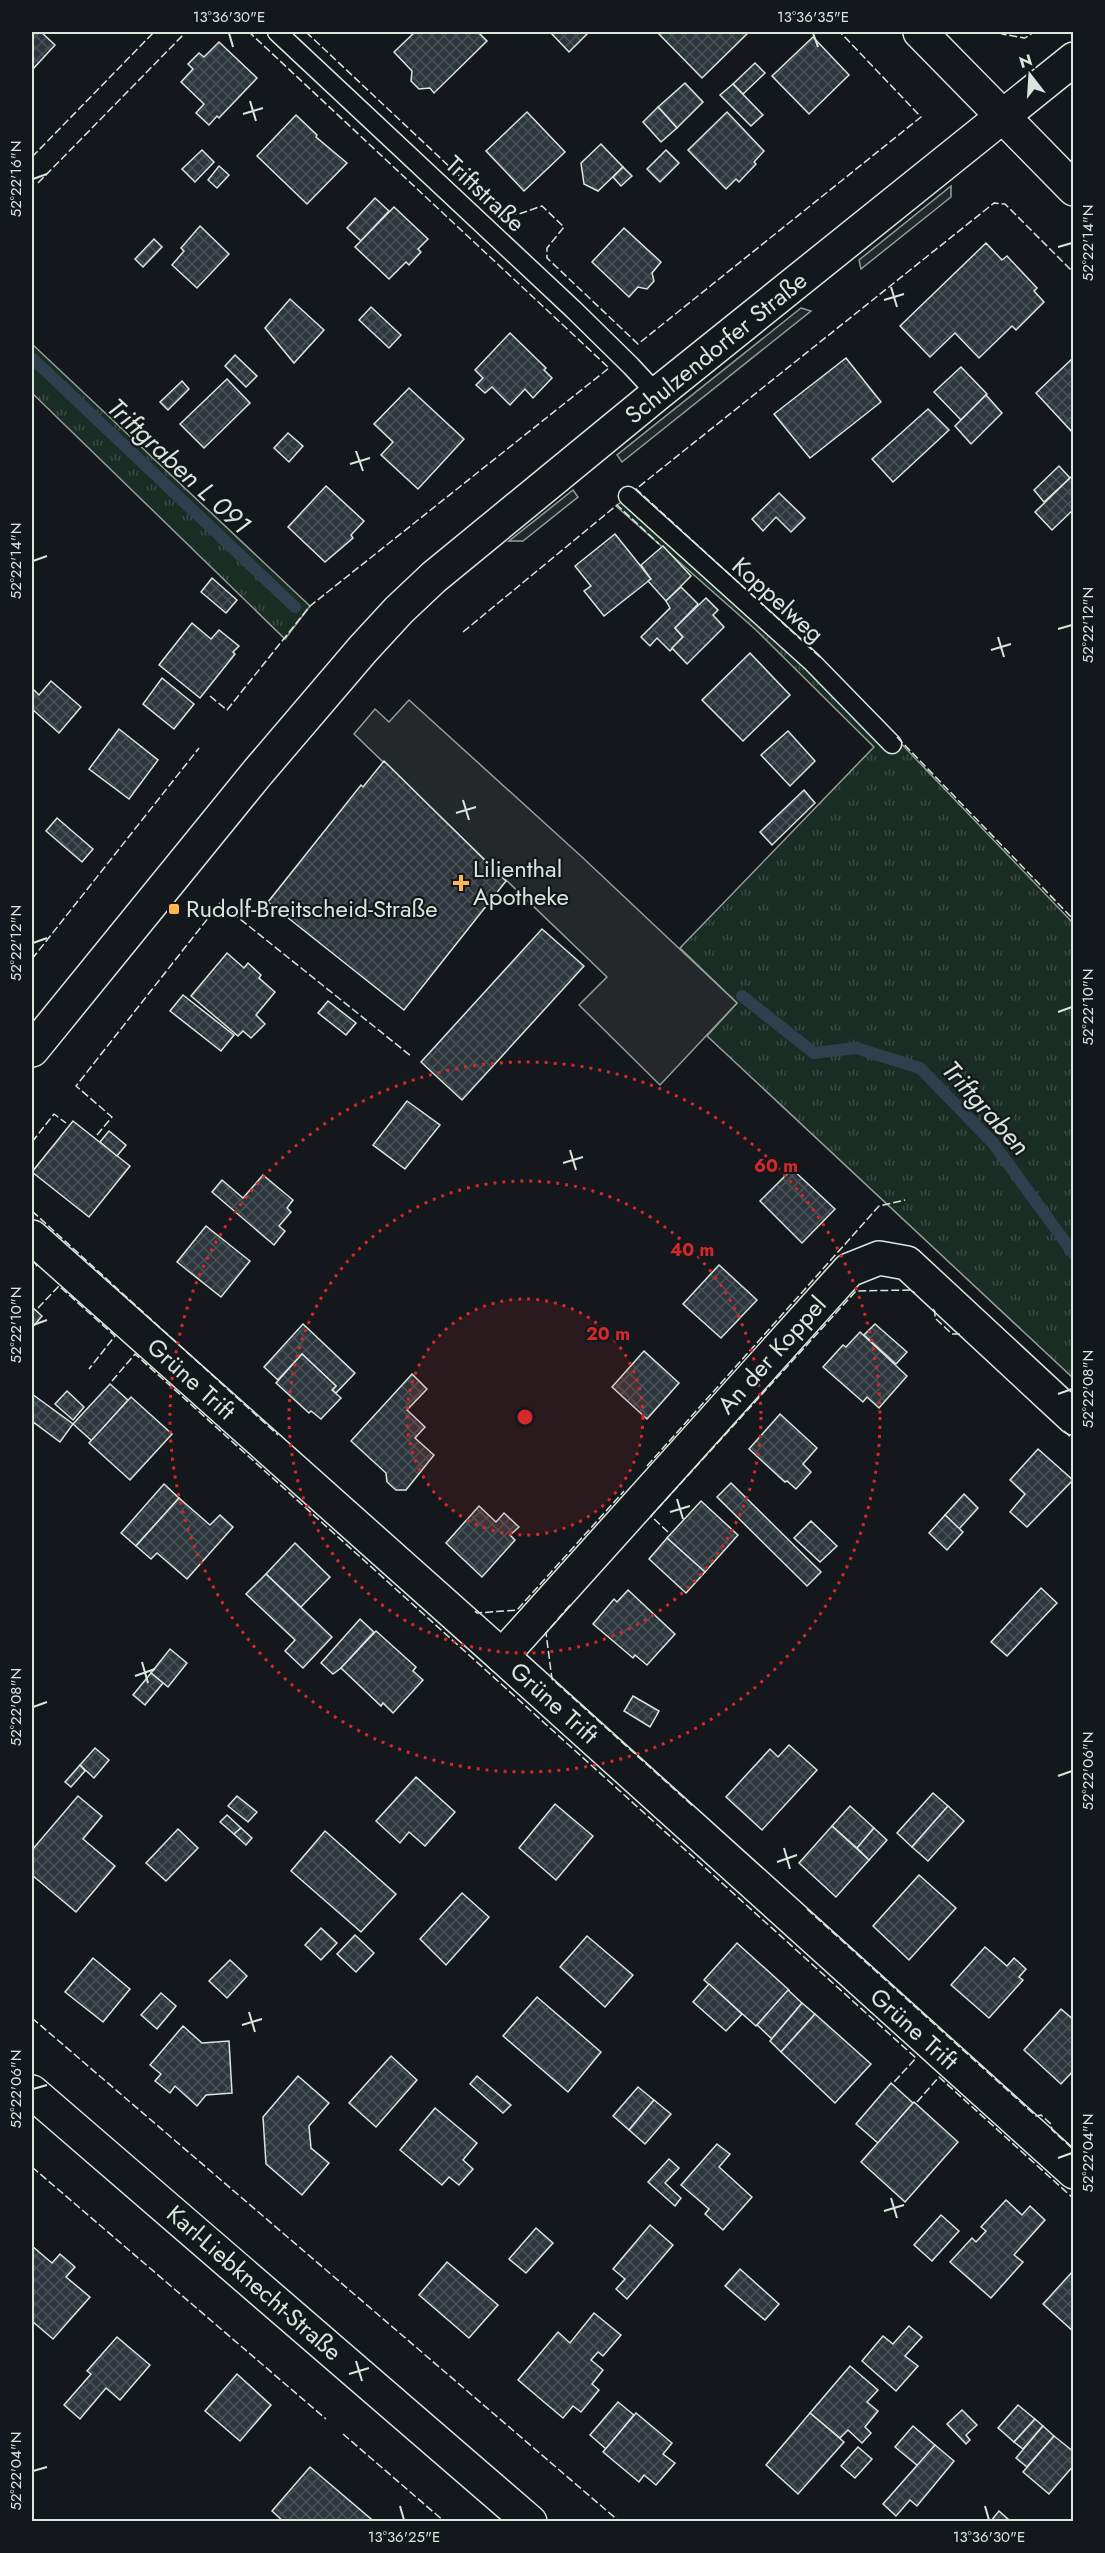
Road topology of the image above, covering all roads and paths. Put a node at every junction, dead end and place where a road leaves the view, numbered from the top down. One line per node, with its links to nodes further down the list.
1 (277, 32): 6 (lane, Triftstraße)
2 (920, 32): 4 (street)
3 (1074, 59): 4 (street, Schulzendorfer Straße)
4 (1003, 115): 5 (street); 6 (street, Schulzendorfer Straße)
5 (1074, 189)
6 (657, 394): 9 (street, Schulzendorfer Straße)
7 (628, 496): 8 (lane, Koppelweg)
8 (892, 744)
9 (36, 1035)
10 (32, 1237): 12 (street, Grüne Trift)
11 (1074, 1418): 12 (street, An der Koppel)
12 (502, 1656): 14 (street, Grüne Trift)
13 (32, 2091): 15 (street, Karl-Liebknecht-Straße)
14 (1074, 2172)
15 (530, 2522)

